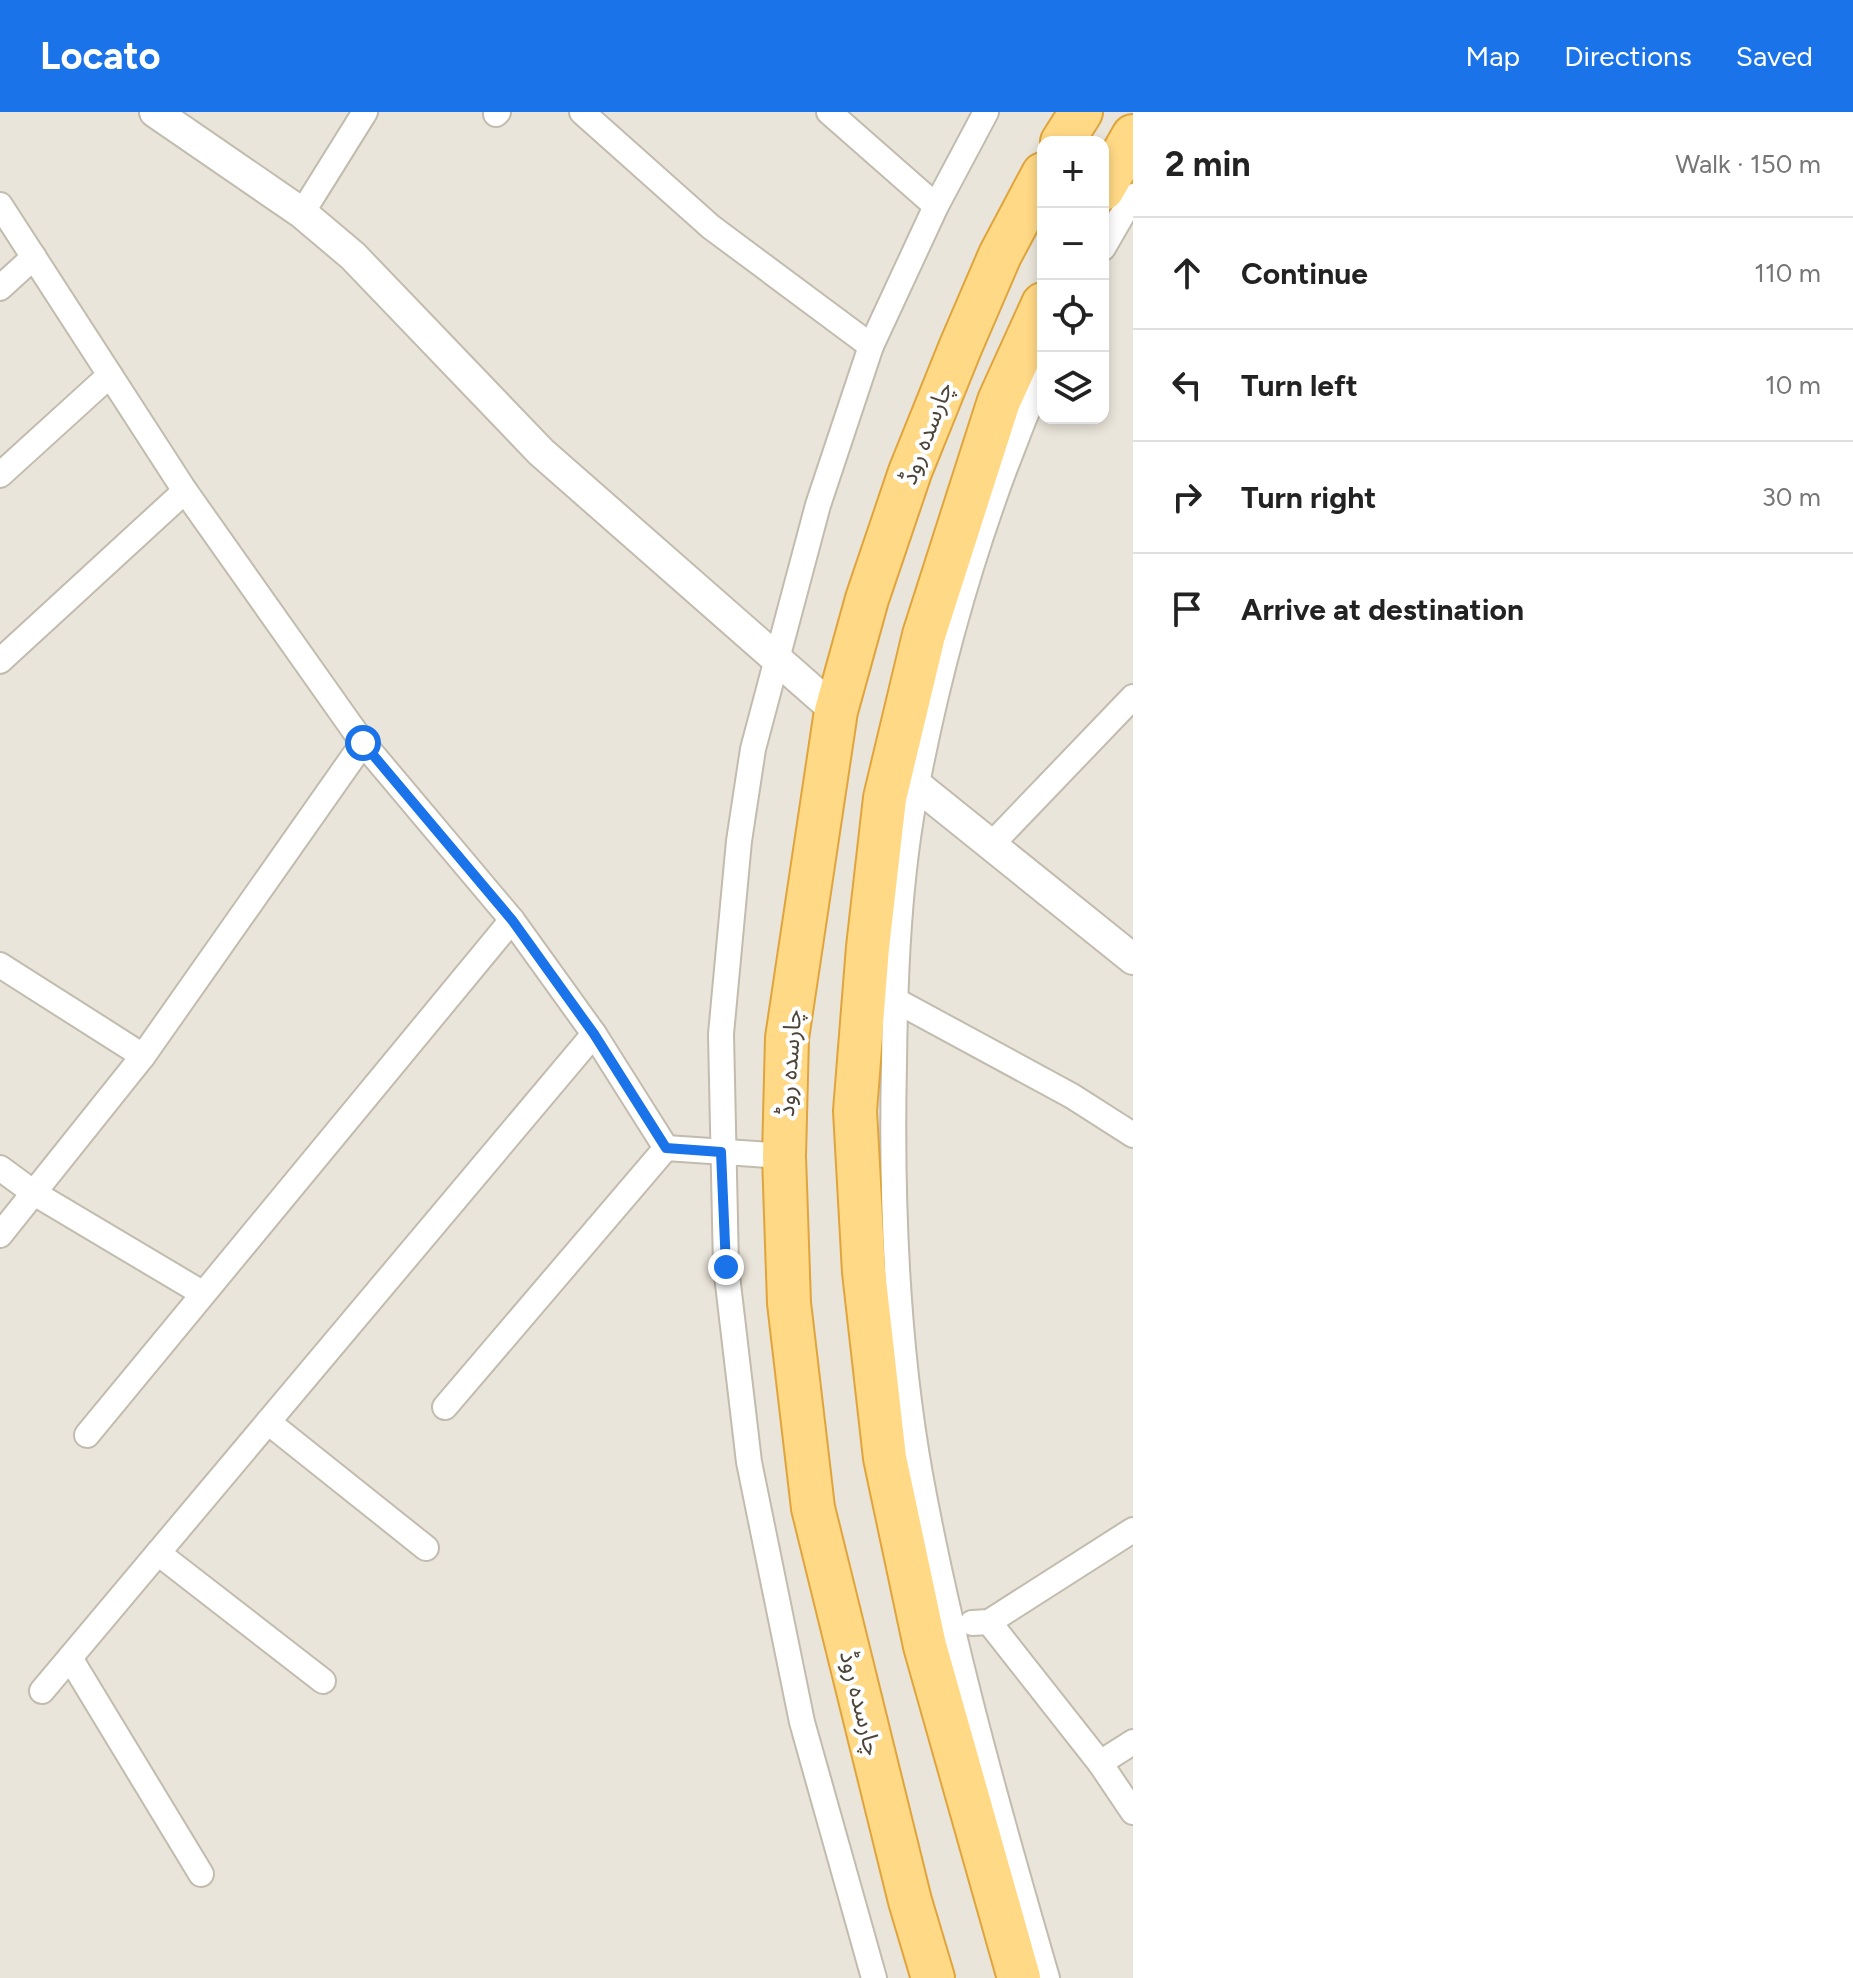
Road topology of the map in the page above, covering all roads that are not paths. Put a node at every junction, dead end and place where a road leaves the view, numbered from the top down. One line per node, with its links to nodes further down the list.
1 (365, 112): 14 (street)
2 (582, 112): 19 (street)
3 (829, 112): 13 (street)
4 (986, 112): 13 (street)
5 (1081, 112): 7 (highway)
6 (166, 115): 14 (street)
7 (1066, 136)
8 (1133, 136): 9 (highway)
9 (1109, 178)
10 (1037, 185): 27 (highway, چارسدہ روڈ)
11 (1133, 196): 15 (street)
12 (0, 205): 16 (street)
13 (936, 206): 19 (street)
14 (302, 213): 24 (street)
15 (1109, 238)
16 (34, 257): 17 (street); 20 (street)
17 (0, 288)
18 (1037, 317): 29 (highway)
19 (871, 346): 24 (street)
20 (110, 375): 22 (street); 23 (street)
21 (1037, 390): 29 (street)
22 (0, 475)
23 (185, 491): 25 (street); 28 (street)
24 (778, 660): 27 (street); 39 (street)
25 (0, 661)
26 (1133, 697): 30 (street)
27 (836, 711): 40 (highway, چارسدہ روڈ)
28 (363, 743): 31 (street); 36 (street)
29 (905, 776): 30 (street); 34 (street); 62 (highway)
30 (991, 845): 32 (street)
31 (512, 920): 35 (street); 44 (street)
32 (1133, 959)
33 (2, 970): 36 (street)
34 (895, 1000): 37 (street); 52 (street)
35 (594, 1034): 38 (street); 46 (street)
36 (143, 1056): 42 (street)
37 (1133, 1135)
38 (666, 1148): 39 (street); 45 (street)
39 (721, 1152): 40 (street); 60 (street)
40 (784, 1156): 61 (highway, چارسدہ روڈ)
41 (0, 1168): 42 (street)
42 (34, 1193): 43 (street); 44 (street)
43 (0, 1235)
44 (202, 1293): 47 (street)
45 (445, 1407)
46 (268, 1422): 49 (street); 50 (street)
47 (87, 1435)
48 (1133, 1530): 51 (street)
49 (426, 1548)
50 (158, 1553): 53 (street); 54 (street)
51 (989, 1622): 52 (street); 57 (street)
52 (954, 1623): 63 (street)
53 (70, 1658): 55 (street); 59 (street)
54 (323, 1681)
55 (42, 1691)
56 (1133, 1742): 57 (street)
57 (1100, 1763): 58 (street)
58 (1133, 1812)
59 (201, 1874)
60 (874, 1978)
61 (933, 1978)
62 (1019, 1978)
63 (1047, 1978)

